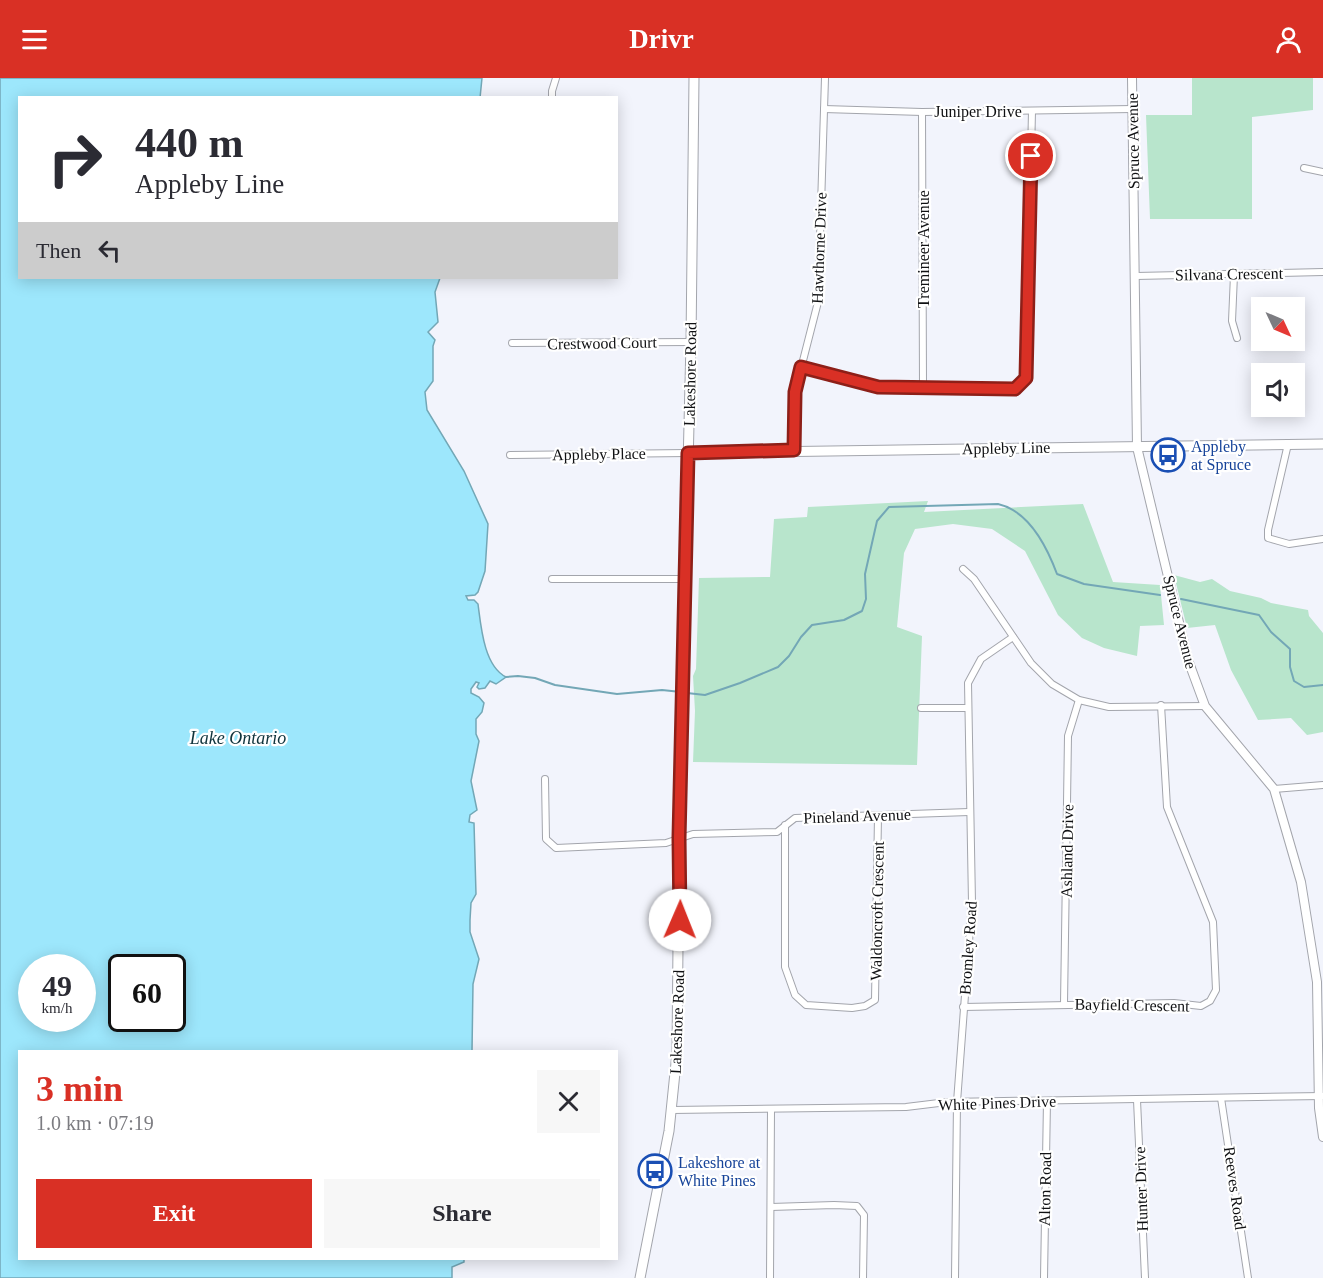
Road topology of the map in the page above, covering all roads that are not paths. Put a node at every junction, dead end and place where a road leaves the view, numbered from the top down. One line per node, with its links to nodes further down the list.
1 (556, 78): 5 (street)
2 (694, 78): 16 (main road, Lakeshore Road)
3 (825, 78): 6 (street, Hawthorne Drive)
4 (1132, 78): 7 (street, Spruce Avenue)
5 (552, 96)
6 (824, 109): 9 (street, Juniper Drive); 18 (street, Hawthorne Drive)
7 (1133, 109): 8 (street, Juniper Drive); 14 (street, Spruce Avenue)
8 (1032, 111): 9 (street, Juniper Drive); 19 (street)
9 (922, 112): 19 (street, Tremineer Avenue)
10 (1304, 168): 11 (street)
11 (1323, 172)
12 (1323, 272): 13 (street, Silvana Crescent)
13 (1234, 275): 14 (street, Silvana Crescent); 15 (street)
14 (1136, 276): 22 (street, Spruce Avenue)
15 (1237, 338)
16 (692, 342): 17 (street, Crestwood Court); 24 (main road, Lakeshore Road)
17 (512, 343)
18 (801, 367): 19 (street); 23 (street, Hawthorne Drive)
19 (923, 387)
20 (1288, 444): 21 (main road, Appleby Line); 22 (main road, Appleby Line); 26 (street)
21 (1323, 444)
22 (1137, 447): 23 (main road, Appleby Line); 33 (street, Spruce Avenue)
23 (794, 450): 24 (main road, Appleby Line)
24 (688, 453): 25 (street, Appleby Place); 29 (main road, Lakeshore Road)
25 (510, 454)
26 (1323, 539)
27 (963, 568): 30 (street)
28 (552, 579): 29 (street)
29 (685, 579): 42 (main road, Lakeshore Road)
30 (1013, 637): 31 (street); 35 (street, Bromley Road)
31 (1079, 700): 32 (street); 43 (street, Ashland Drive)
32 (1161, 705): 33 (street); 43 (street, Bayfield Crescent)
33 (1205, 706): 38 (street, Spruce Avenue)
34 (921, 708): 35 (street)
35 (967, 708): 39 (street, Bromley Road)
36 (545, 779): 42 (street, Pineland Avenue)
37 (1323, 785): 38 (street)
38 (1274, 789): 45 (street, Spruce Avenue)
39 (969, 812): 40 (street, Pineland Avenue); 44 (street, Bromley Road)
40 (878, 816): 41 (street, Pineland Avenue); 41 (street, Waldoncroft Crescent)
41 (785, 825): 42 (street, Pineland Avenue)
42 (679, 838): 51 (main road, Lakeshore Road)
43 (1064, 1004): 44 (street, Bayfield Crescent)
44 (963, 1007): 49 (street, Bromley Road)
45 (1321, 1096): 46 (street, White Pines Drive); 52 (street, Spruce Avenue)
46 (1221, 1098): 47 (street, White Pines Drive); 60 (street, Reeves Road)
47 (1137, 1100): 48 (street, White Pines Drive); 59 (street, Hunter Drive)
48 (1047, 1101): 49 (street, White Pines Drive); 58 (street, Alton Road)
49 (957, 1102): 50 (street, White Pines Drive); 57 (street, Bromley Road)
50 (771, 1109): 51 (street, White Pines Drive); 53 (street)
51 (672, 1110): 54 (main road, Lakeshore Road)
52 (1323, 1137)
53 (771, 1207): 55 (street); 56 (street)
54 (640, 1278)
55 (770, 1278)
56 (863, 1278)
57 (955, 1278)
58 (1044, 1278)
59 (1145, 1278)
60 (1248, 1278)

